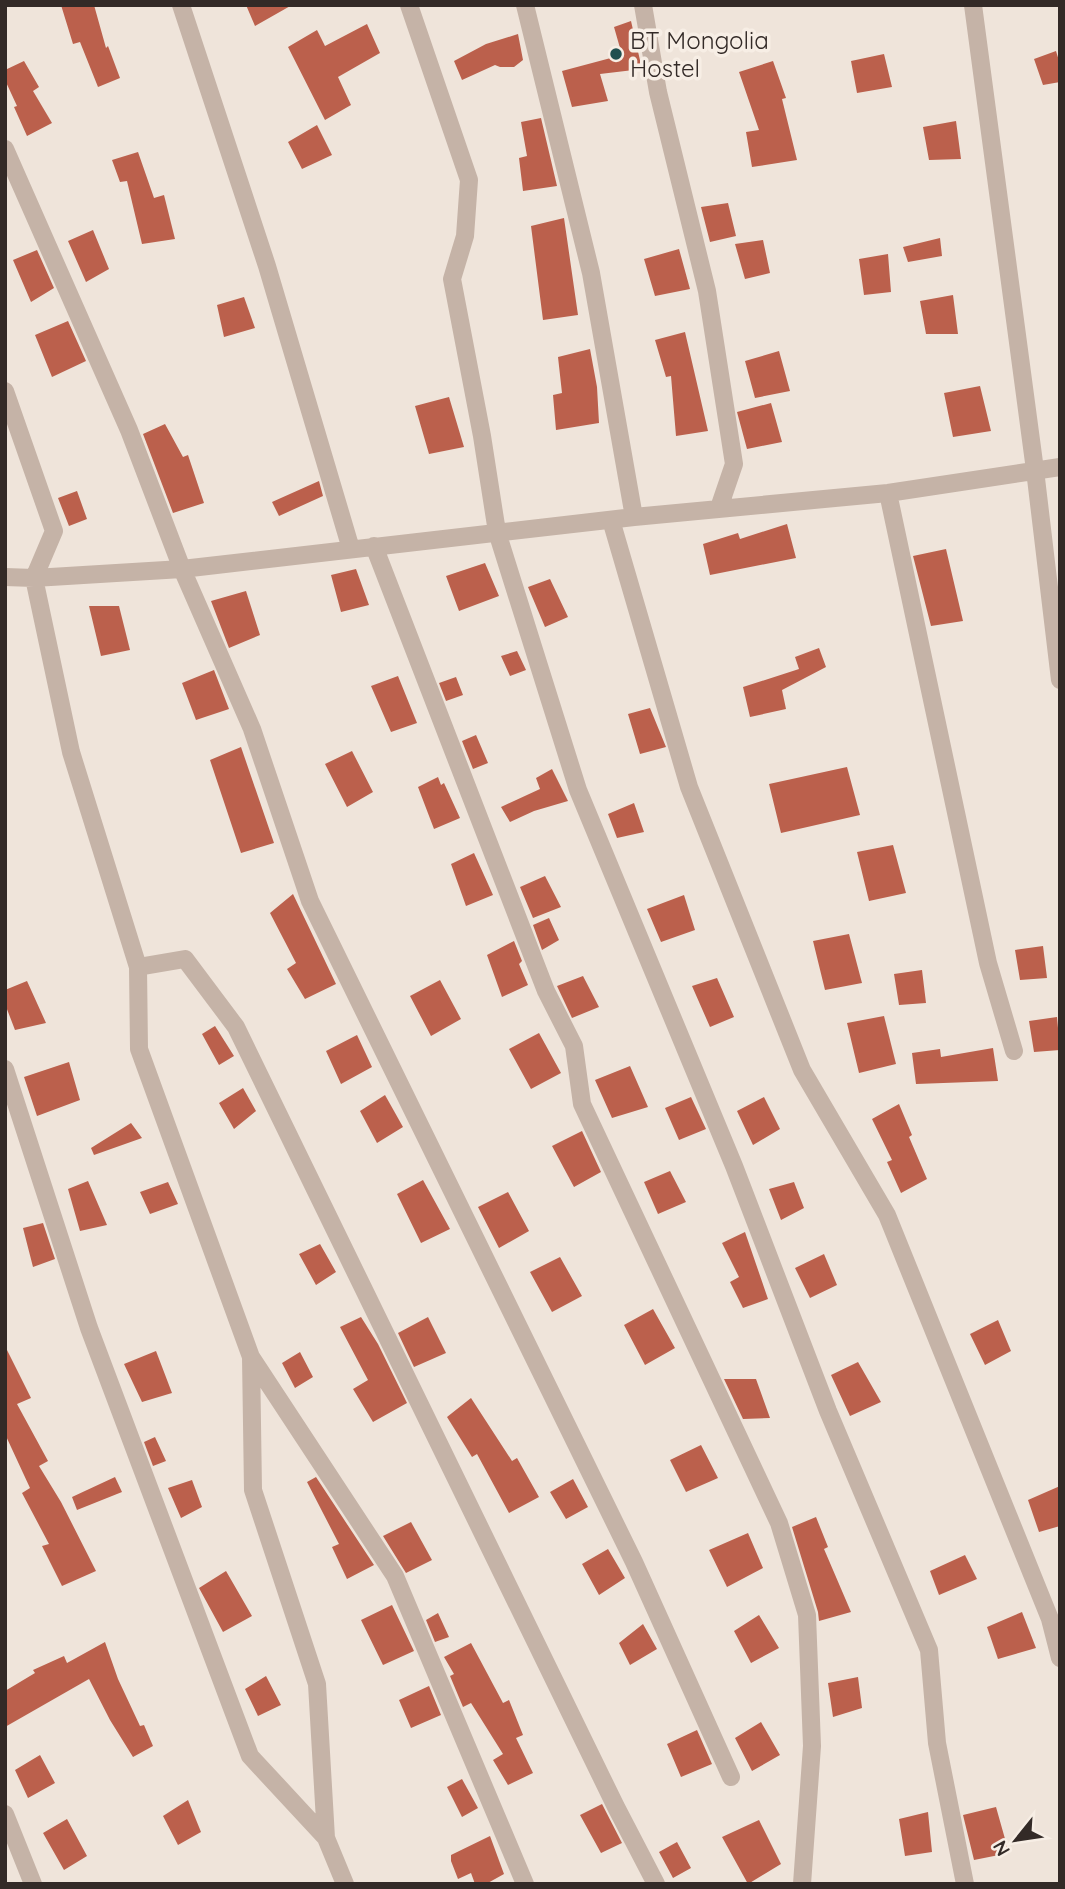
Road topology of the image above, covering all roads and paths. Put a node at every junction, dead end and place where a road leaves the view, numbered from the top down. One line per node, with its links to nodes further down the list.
1 (181, 5): 16 (street)
2 (409, 5): 14 (street)
3 (525, 5): 12 (street)
4 (643, 5): 11 (street)
5 (973, 5): 9 (street)
6 (5, 149): 17 (street)
7 (5, 391): 19 (street)
8 (1060, 467): 9 (street)
9 (1035, 470): 10 (street); 20 (street)
10 (888, 493): 11 (street); 22 (street)
11 (719, 509): 12 (street)
12 (634, 517): 13 (street)
13 (611, 520): 14 (street); 25 (street)
14 (497, 532): 15 (street); 34 (street)
15 (374, 546): 16 (street); 33 (street)
16 (351, 549): 17 (street)
17 (182, 569): 19 (street); 26 (street)
18 (5, 578): 19 (street)
19 (34, 578): 21 (street)
20 (1060, 680)
21 (138, 967): 24 (street); 32 (street)
22 (1014, 1051)
23 (5, 1069): 28 (street)
24 (251, 1357): 28 (street); 31 (street)
25 (1060, 1658)
26 (731, 1777)
27 (5, 1814): 29 (street)
28 (326, 1838): 30 (street)
29 (33, 1884)
30 (345, 1884)
31 (525, 1884)
32 (656, 1884)
33 (802, 1884)
34 (965, 1884)

